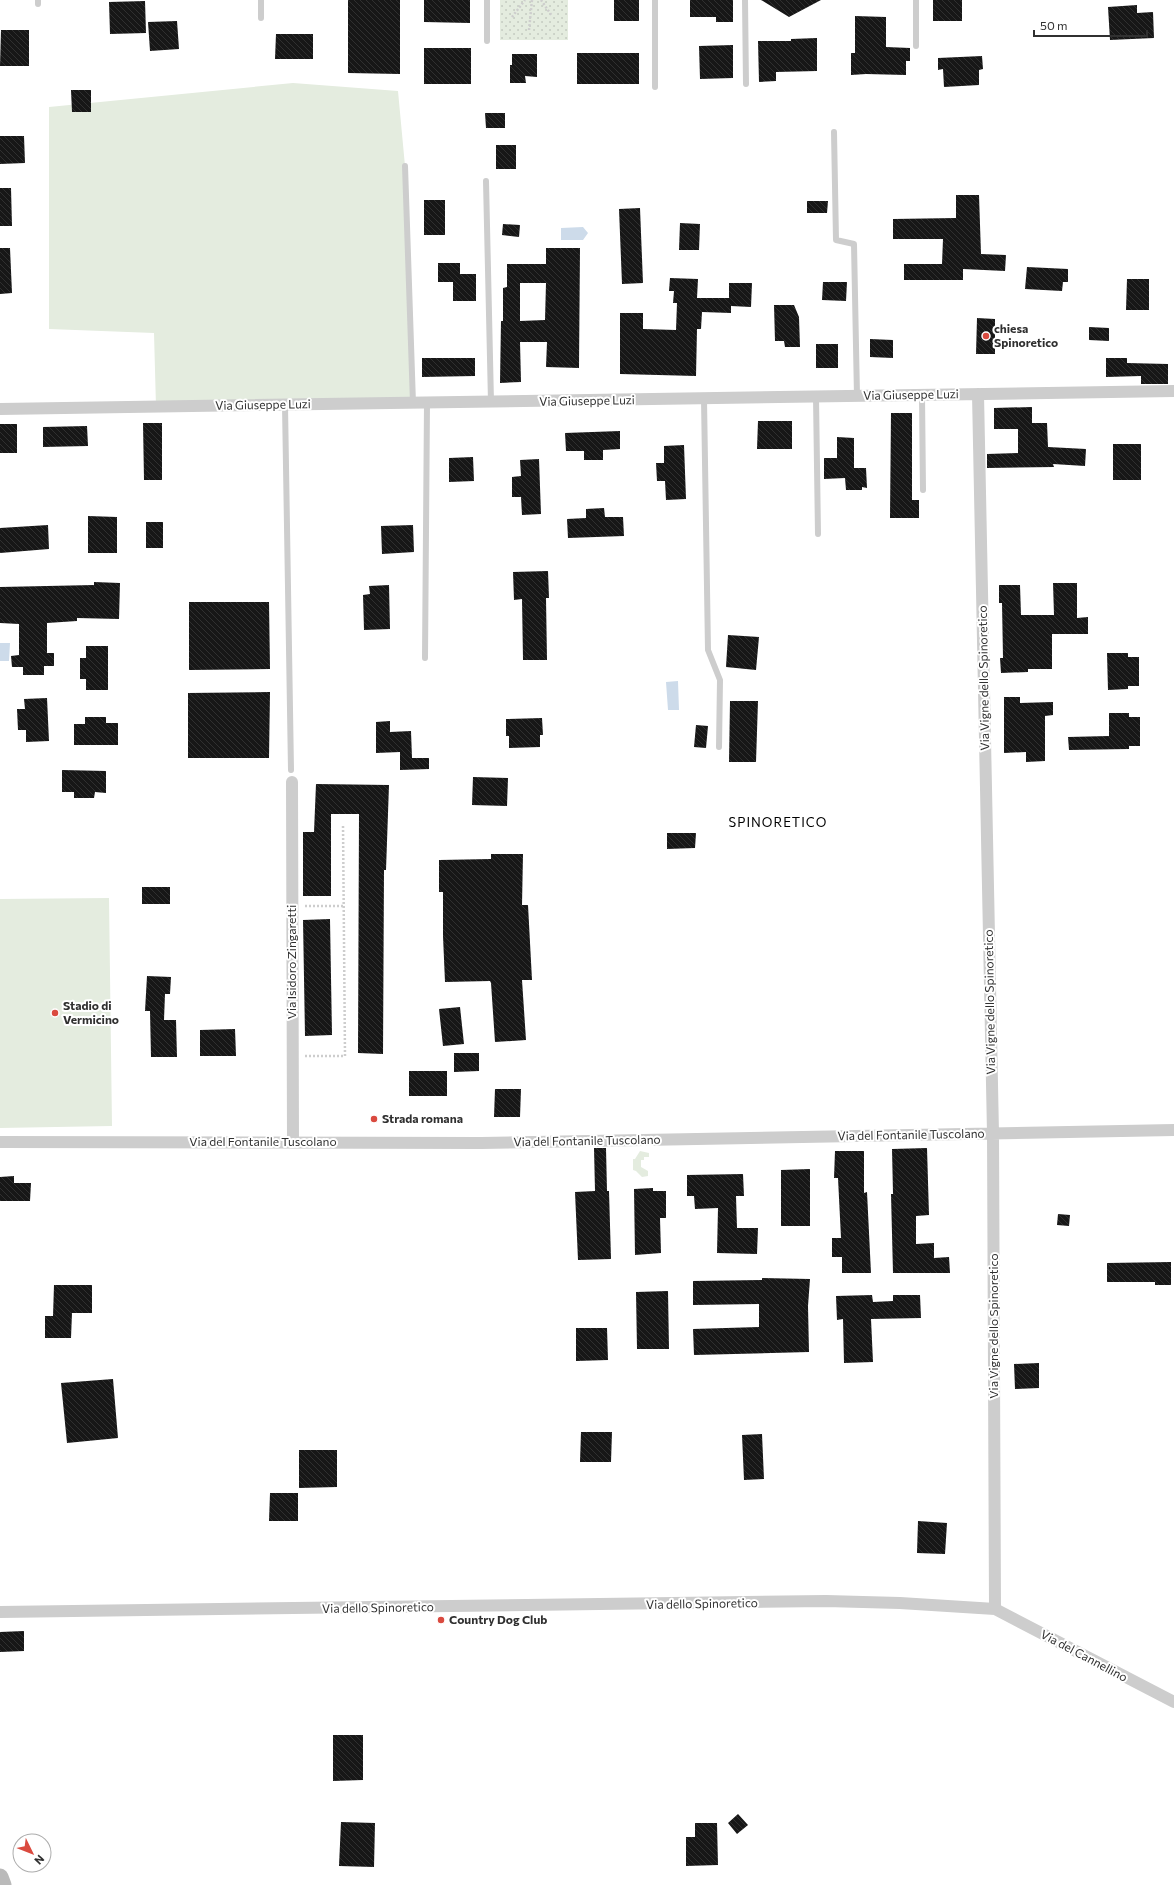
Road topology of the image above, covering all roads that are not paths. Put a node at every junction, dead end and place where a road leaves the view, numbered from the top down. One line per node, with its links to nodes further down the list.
1 (261, 0): 6 (lane)
2 (487, 0): 7 (lane)
3 (655, 0): 10 (lane)
4 (745, 0): 9 (lane)
5 (916, 0): 8 (lane)
6 (261, 18)
7 (486, 41)
8 (916, 46)
9 (746, 84)
10 (654, 87)
11 (834, 132): 17 (lane)
12 (405, 166): 21 (lane)
13 (486, 181): 20 (lane)
14 (1174, 391): 15 (street, Via Giuseppe Luzi)
15 (978, 394): 16 (street, Via Giuseppe Luzi); 31 (street, Via Vigne dello Spinoretico)
16 (922, 395): 17 (street, Via Giuseppe Luzi); 25 (lane)
17 (857, 396): 18 (street, Via Giuseppe Luzi)
18 (816, 397): 19 (street, Via Giuseppe Luzi); 26 (lane)
19 (704, 399): 20 (street, Via Giuseppe Luzi); 28 (lane)
20 (491, 402): 22 (street, Via Giuseppe Luzi)
21 (413, 403): 22 (street, Via Giuseppe Luzi); 23 (street, Via Giuseppe Luzi)
22 (426, 403): 27 (lane)
23 (285, 405): 24 (street, Via Giuseppe Luzi); 29 (lane)
24 (0, 409)
25 (923, 490)
26 (818, 534)
27 (425, 658)
28 (720, 747)
29 (292, 776): 33 (street, Via Isidoro Zingaretti)
30 (1174, 1130): 31 (street, Via del Fontanile Tuscolano)
31 (992, 1133): 33 (street, Via del Fontanile Tuscolano); 34 (street, Via Vigne dello Spinoretico)
32 (0, 1142): 33 (street, Via del Fontanile Tuscolano)
33 (293, 1142)
34 (995, 1610): 35 (street, Via dello Spinoretico); 36 (street, Via del Cannellino)
35 (0, 1612)
36 (1174, 1702)
37 (0, 1877): 38 (main road)
38 (3, 1885)

